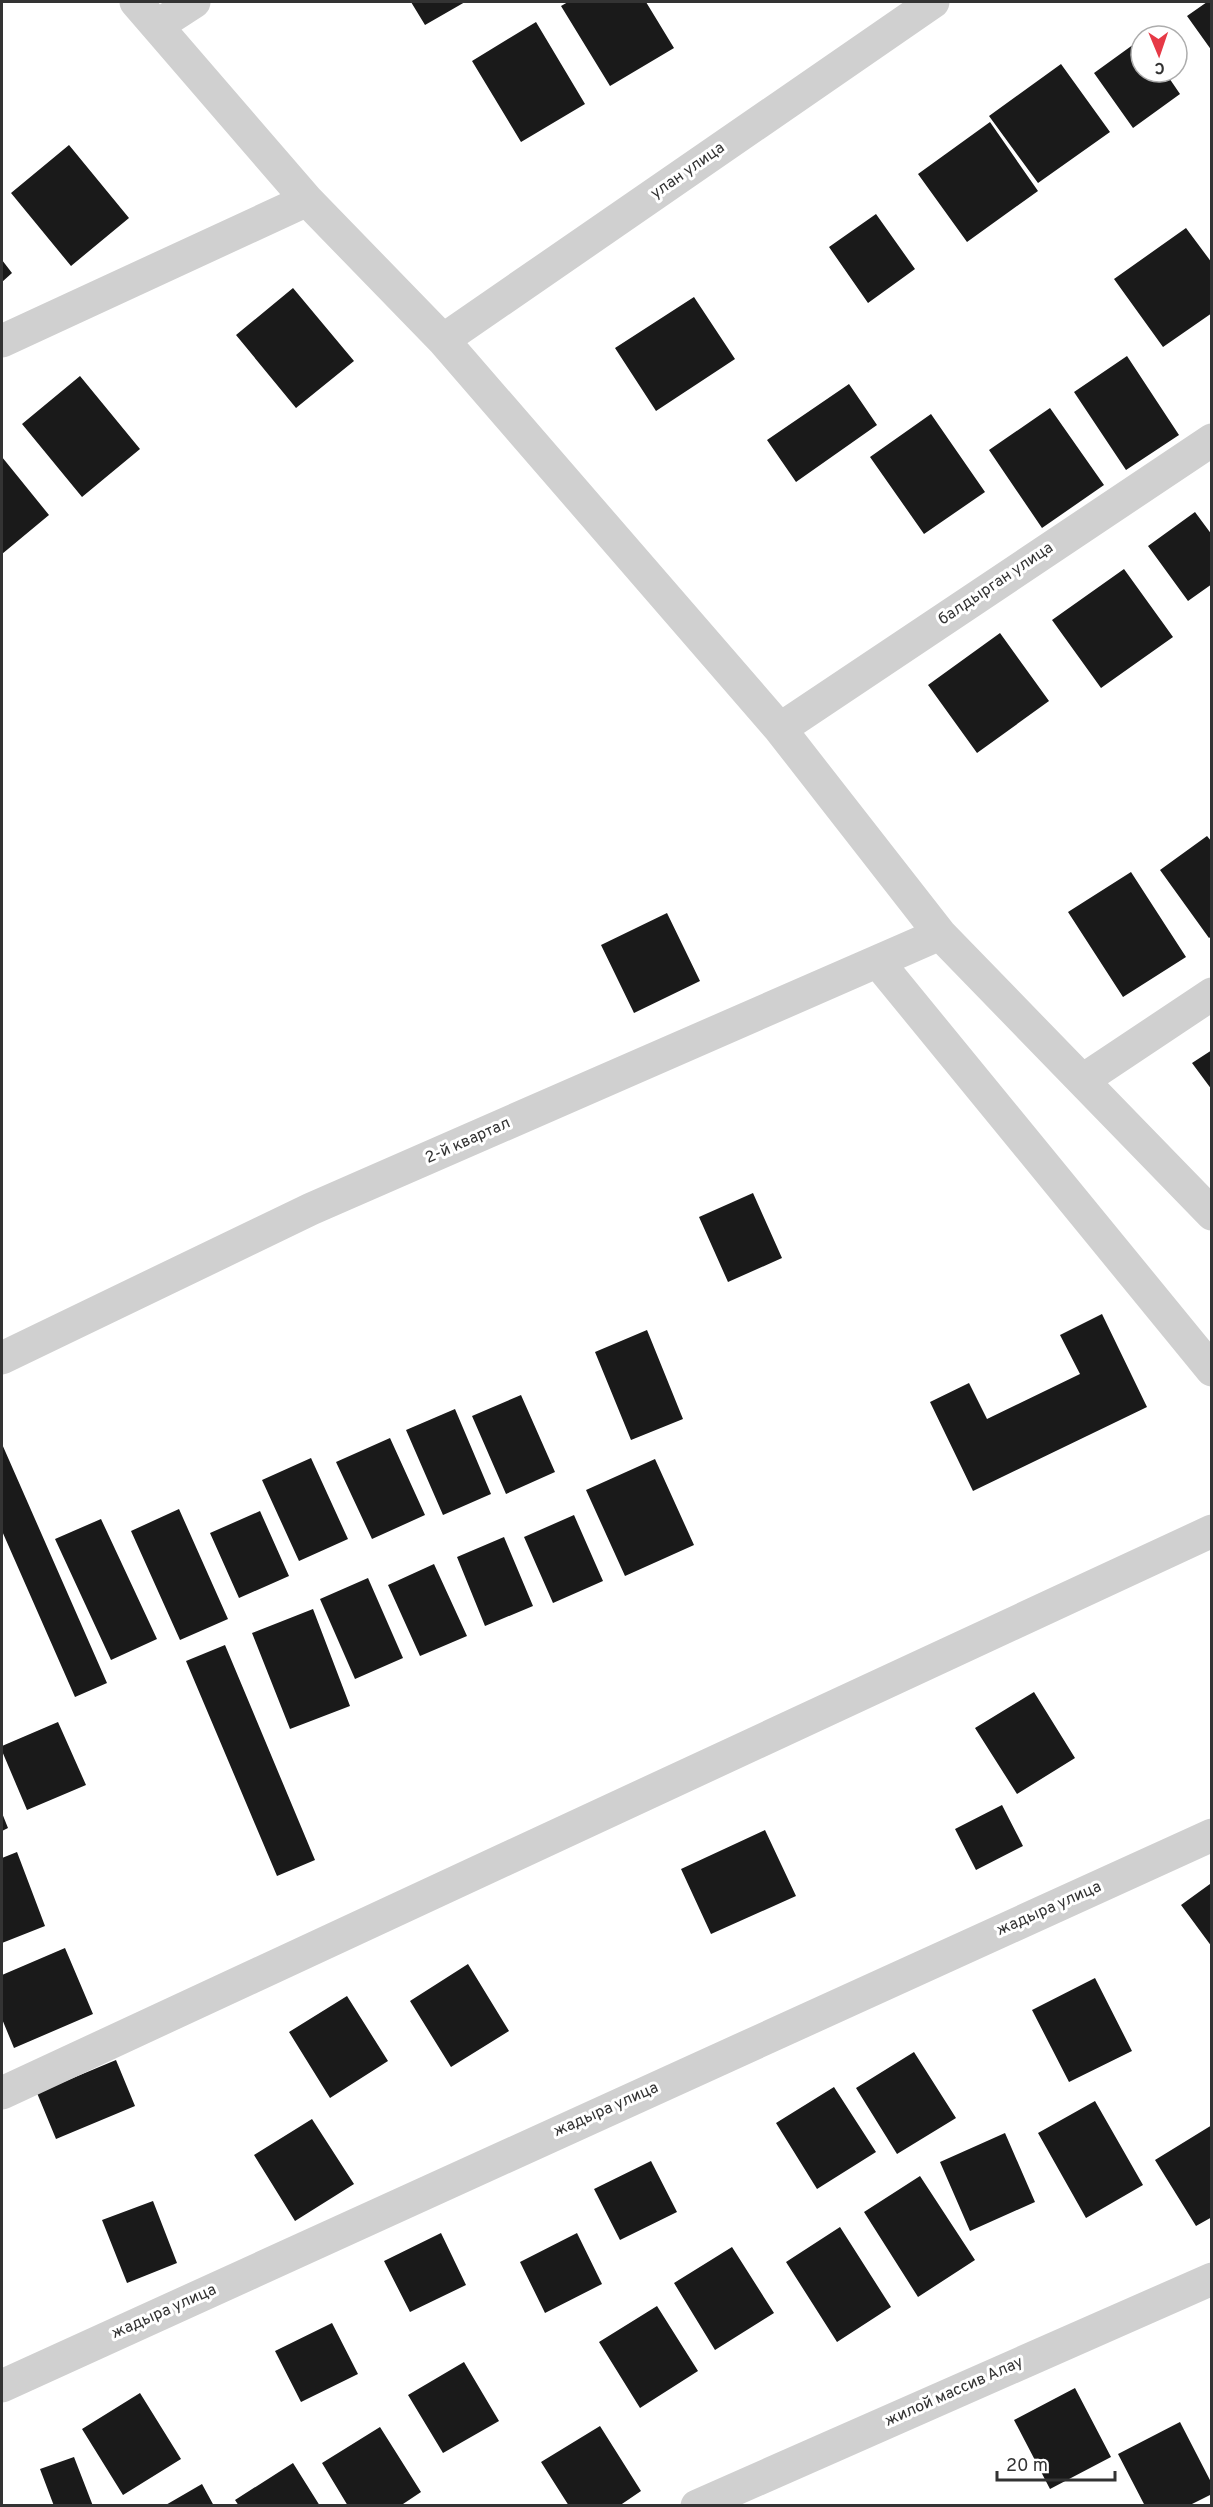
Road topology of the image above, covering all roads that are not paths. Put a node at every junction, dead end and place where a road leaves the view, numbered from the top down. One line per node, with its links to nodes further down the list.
1 (136, 2): 4 (street)
2 (194, 2): 4 (street)
3 (933, 2): 6 (street, улан улица)
4 (157, 26): 5 (street)
5 (307, 200): 6 (street); 7 (street)
6 (443, 340): 9 (street)
7 (2, 341)
8 (1212, 440): 9 (street, балдырган улица)
9 (780, 729): 10 (street)
10 (940, 934): 11 (street, 2-й квартал); 13 (street)
11 (878, 962): 15 (street, 2-й квартал); 16 (street)
12 (1212, 994): 13 (street)
13 (1083, 1080): 14 (street)
14 (1212, 1214)
15 (2, 1358)
16 (1212, 1370)
17 (1212, 1532): 19 (street)
18 (1212, 1835): 21 (street, жадыра улица)
19 (2, 2093)
20 (1212, 2279): 22 (street, жилой массив Алау)
21 (2, 2386)
22 (697, 2505)

